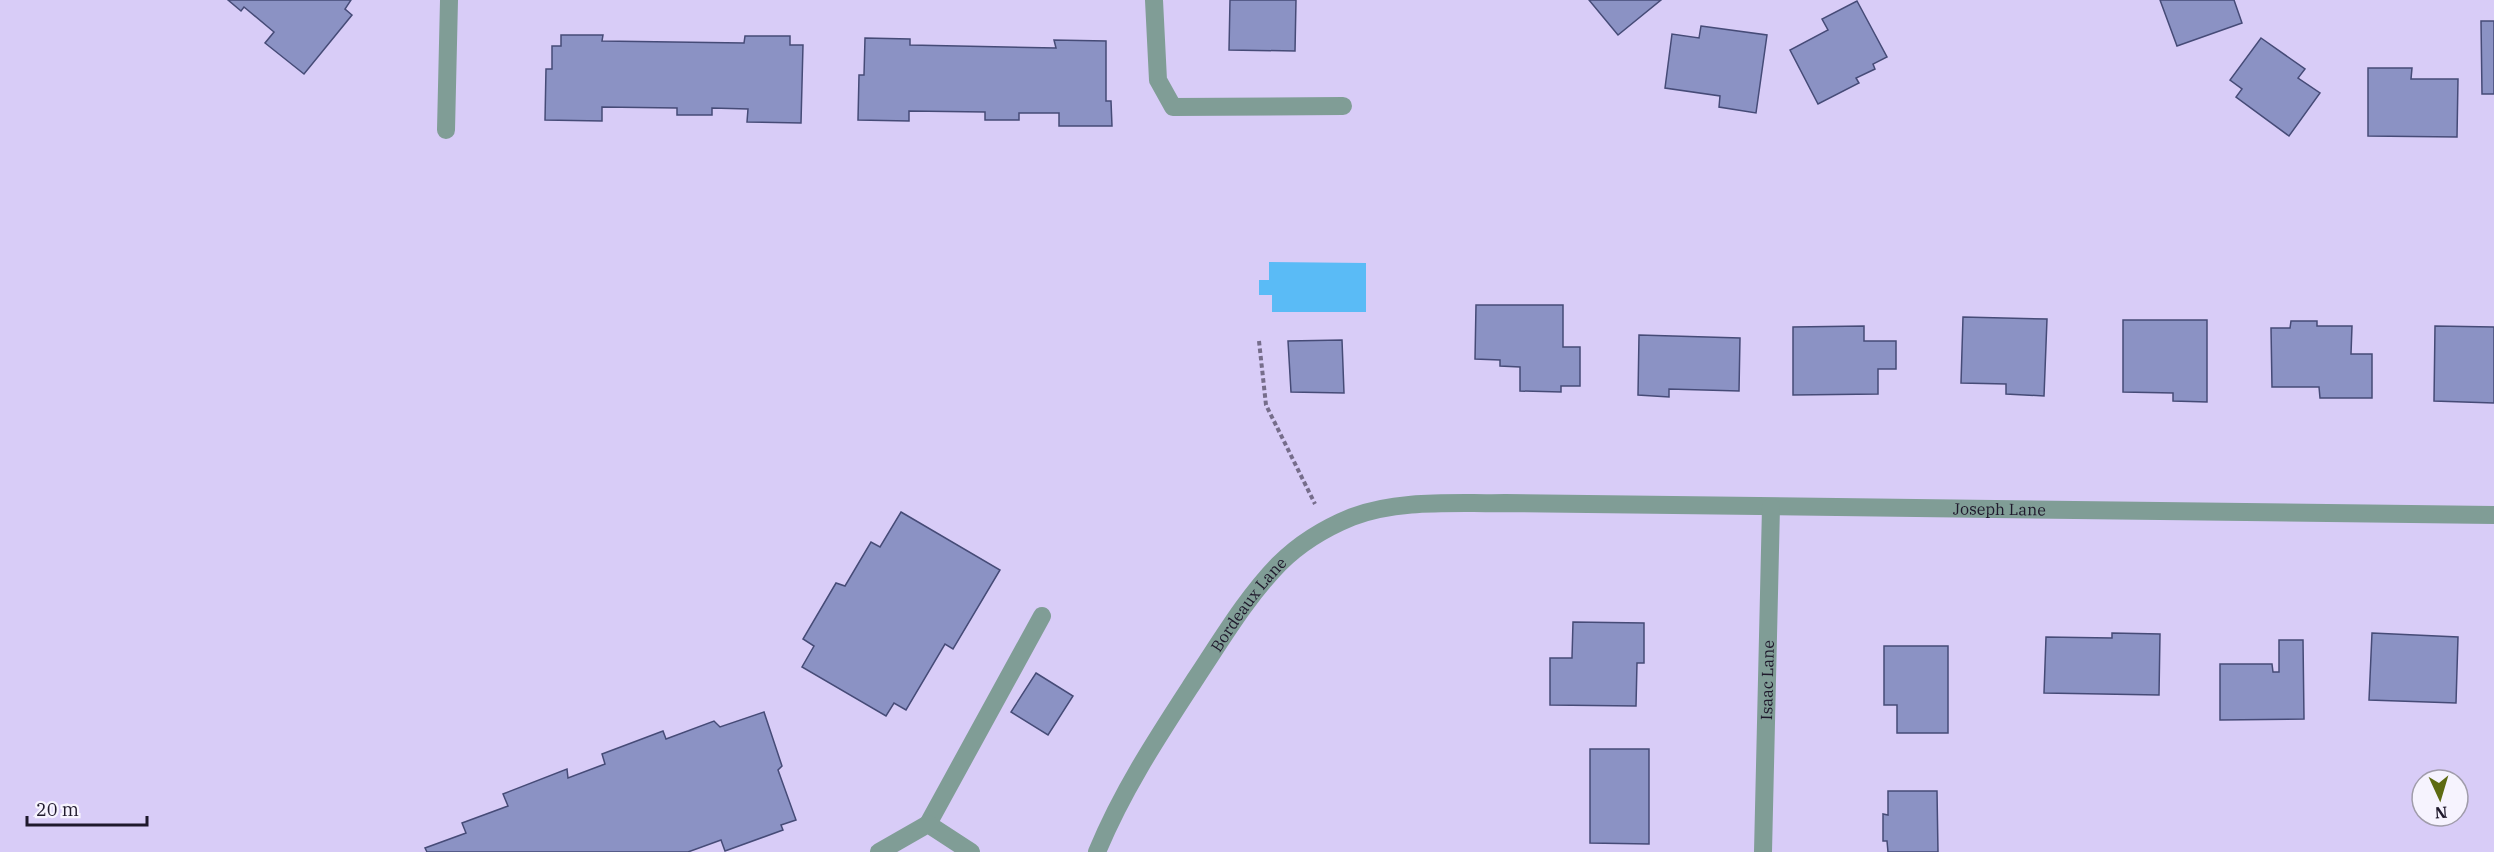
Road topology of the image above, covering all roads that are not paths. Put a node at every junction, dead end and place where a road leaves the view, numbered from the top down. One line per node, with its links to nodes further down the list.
1 (449, 0): 4 (street)
2 (1154, 0): 3 (street)
3 (1343, 106)
4 (447, 130)
5 (1505, 503): 6 (street, Joseph Lane); 12 (street, Bordeaux Lane)
6 (1771, 507): 7 (street, Joseph Lane); 13 (street, Isaac Lane)
7 (2494, 515)
8 (1042, 616): 9 (street)
9 (928, 824): 10 (street); 11 (street)
10 (879, 852)
11 (971, 852)
12 (1097, 852)
13 (1763, 852)

